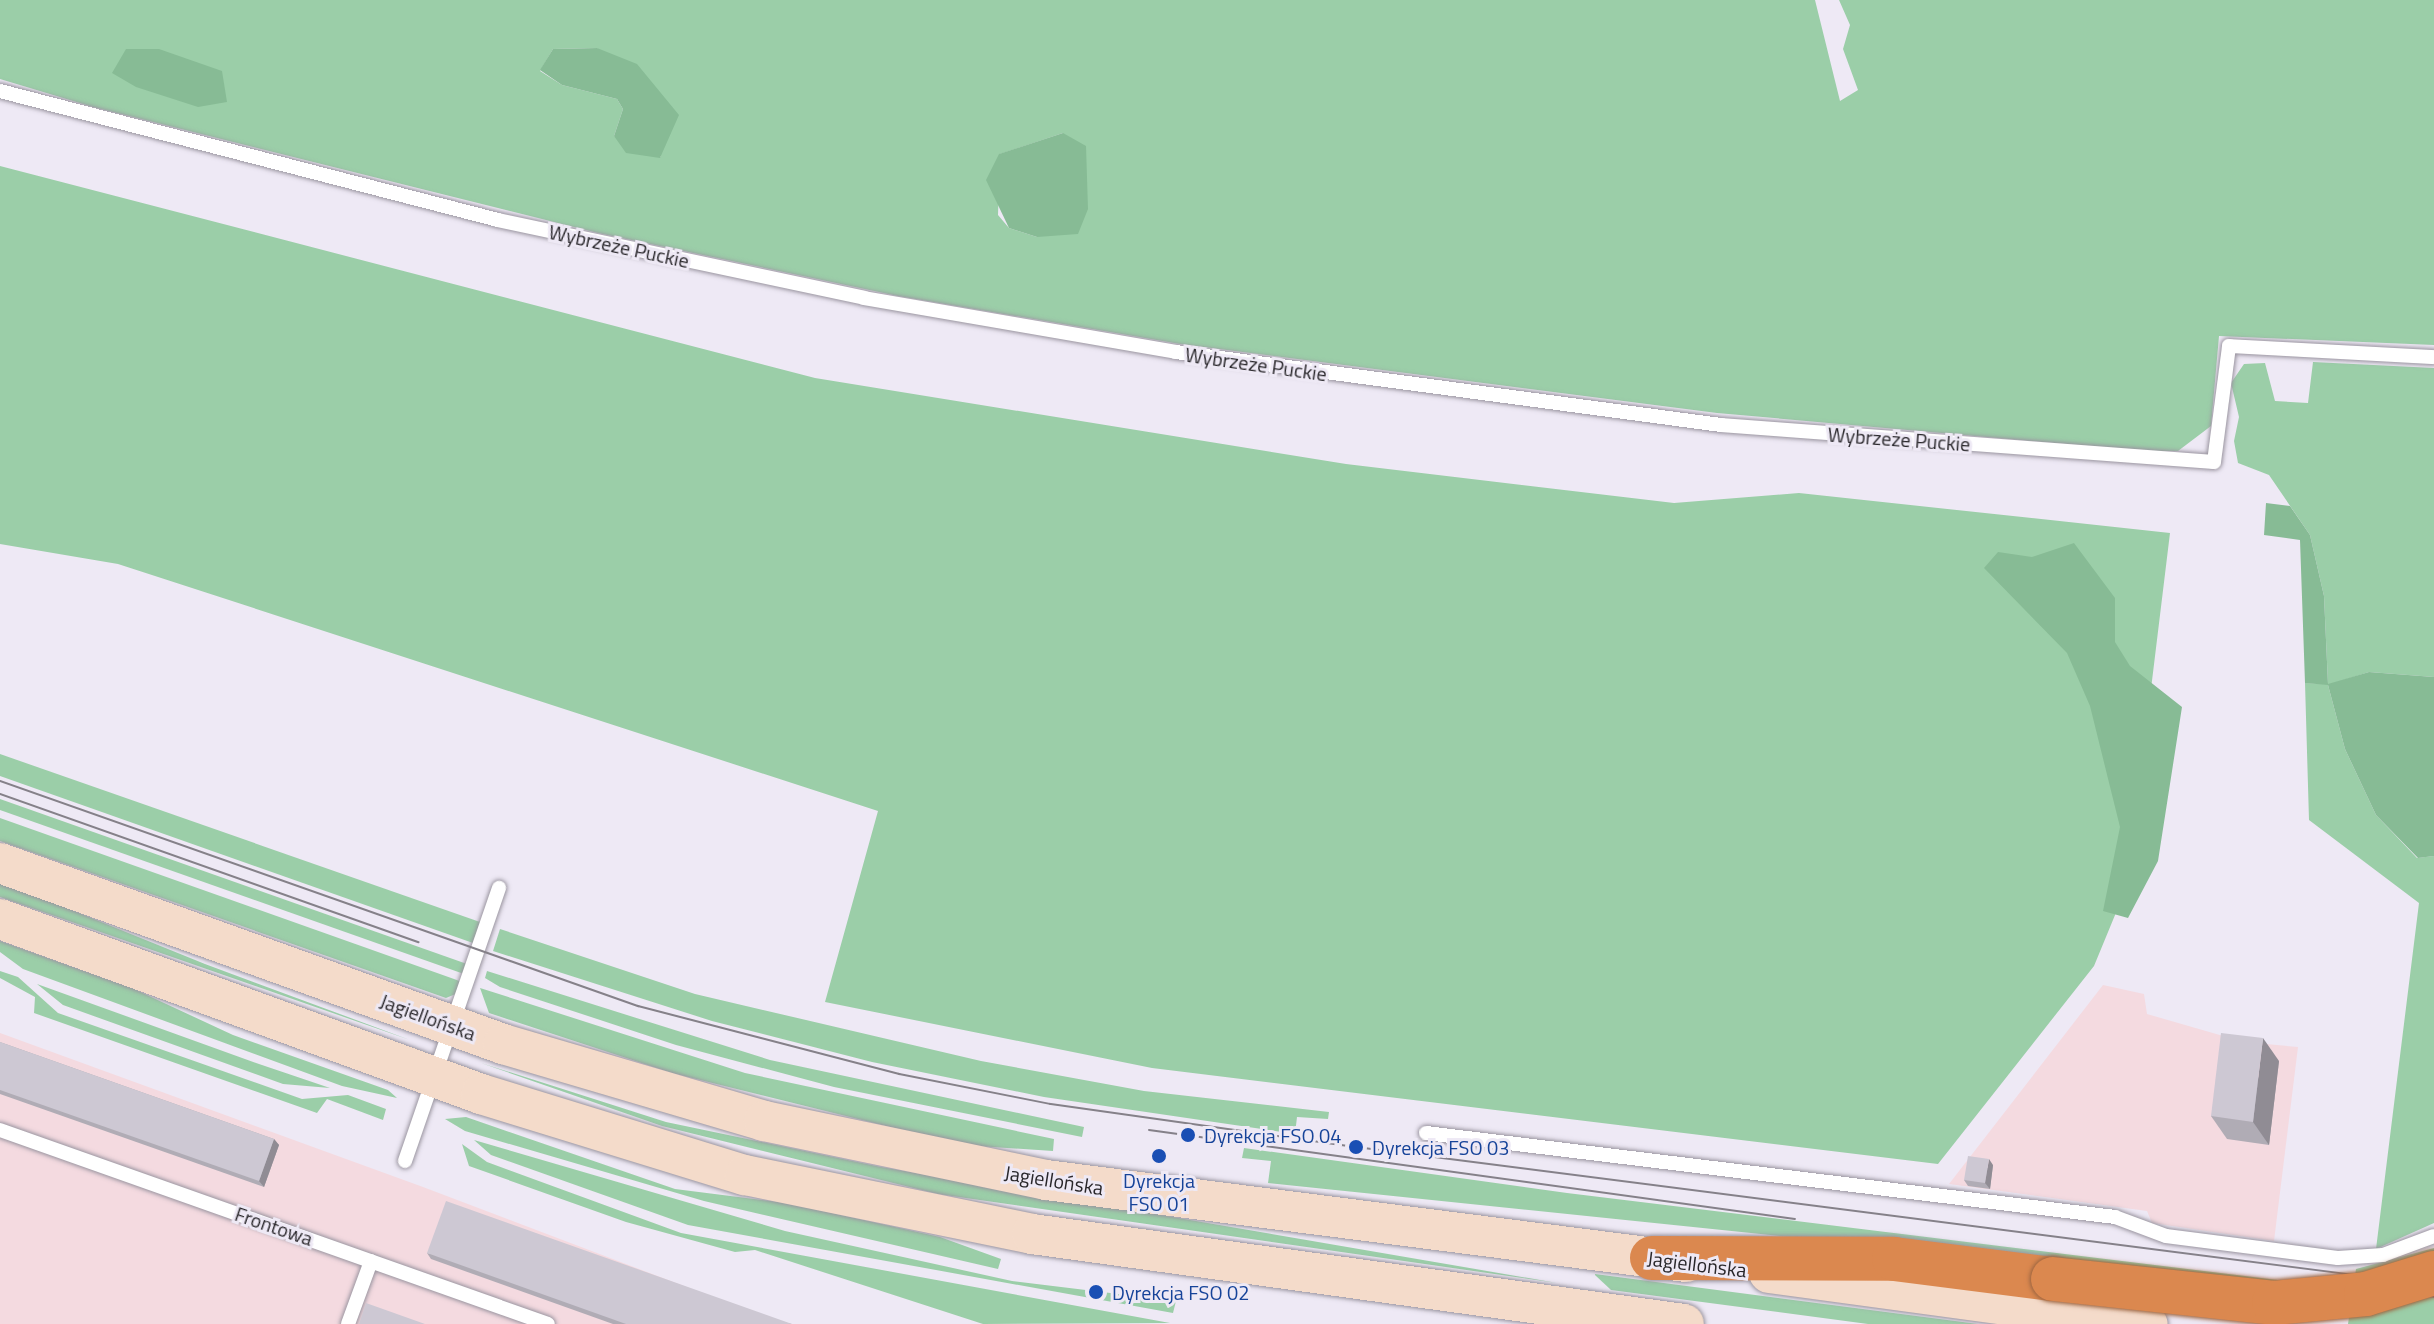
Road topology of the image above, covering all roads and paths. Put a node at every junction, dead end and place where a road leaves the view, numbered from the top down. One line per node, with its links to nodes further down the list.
1 (0, 91): 2 (lane, Wybrzeże Puckie)
2 (2434, 357)
3 (0, 863): 6 (main road, Jagiellońska)
4 (499, 888): 6 (lane)
5 (0, 919): 7 (main road)
6 (456, 1027): 7 (lane); 12 (main road, Jagiellońska)
7 (436, 1078): 10 (lane); 17 (main road)
8 (0, 1130): 13 (lane, Frontowa)
9 (1426, 1133): 11 (lane)
10 (405, 1161)
11 (2434, 1236)
12 (1652, 1258): 14 (highway, bridge); 18 (main road, Jagiellońska)
13 (371, 1261): 15 (lane); 16 (lane, Frontowa)
14 (2434, 1273)
15 (348, 1324)
16 (548, 1324)
17 (1684, 1324)
18 (2148, 1324)

